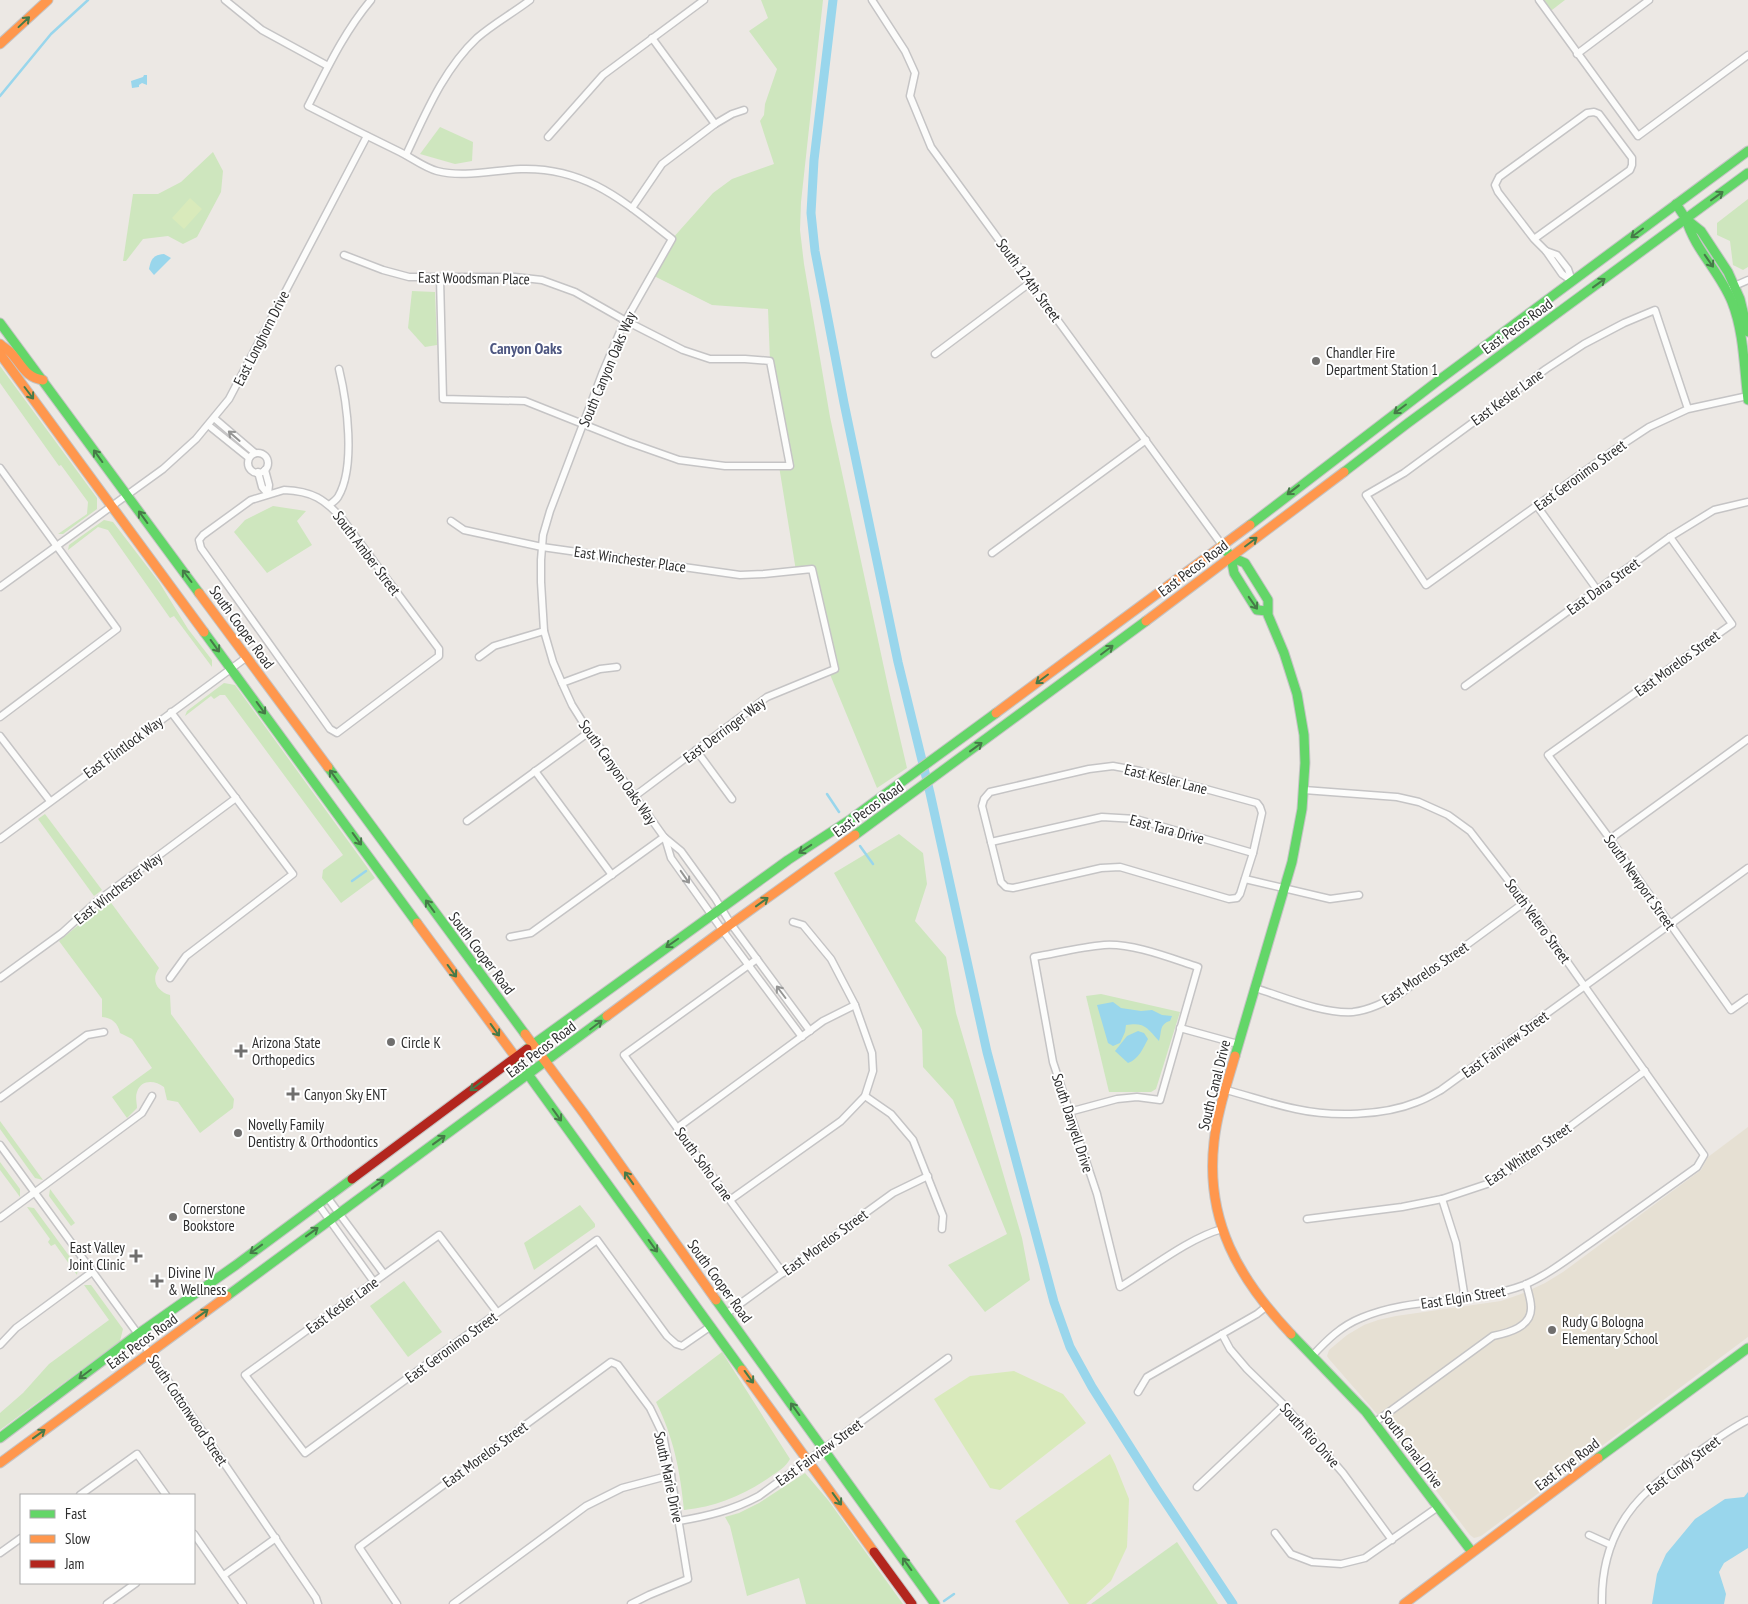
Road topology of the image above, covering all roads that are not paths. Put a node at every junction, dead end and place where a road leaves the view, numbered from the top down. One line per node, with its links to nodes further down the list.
1 (48, 0): 10 (main road, one-way to 1)
2 (225, 0): 13 (street)
3 (371, 0): 13 (street)
4 (530, 0): 19 (street)
5 (872, 0): 29 (street, South 124th Street)
6 (1539, 0): 11 (street)
7 (1649, 0): 11 (street)
8 (701, 1): 9 (street)
9 (652, 38): 15 (street); 17 (street)
10 (0, 44)
11 (1577, 54): 12 (street)
12 (1748, 55)
13 (328, 66): 16 (street, South Canyon Oaks Way)
14 (744, 110): 15 (street)
15 (716, 124): 22 (street)
16 (366, 136): 19 (street, South Canyon Oaks Way); 45 (street, East Longhorn Drive)
17 (548, 137)
18 (1748, 152): 21 (main road, East Pecos Road)
19 (406, 156): 22 (street, South Canyon Oaks Way)
20 (1748, 173): 23 (main road, East Pecos Road, one-way to 20)
21 (1676, 204): 23 (main road); 28 (main road, East Pecos Road, one-way to 28)
22 (632, 208): 32 (street, South Canyon Oaks Way)
23 (1686, 219): 30 (main road); 31 (main road, East Pecos Road, one-way to 23)
24 (1534, 239): 24 (street); 28 (street)
25 (344, 255): 26 (street, East Woodsman Place)
26 (440, 278): 32 (street, East Woodsman Place); 46 (street)
27 (1748, 280): 30 (street)
28 (1572, 281): 31 (main road); 40 (main road, East Pecos Road)
29 (1030, 282): 37 (street); 48 (street, South 124th Street)
30 (1731, 287): 34 (main road); 42 (main road)
31 (1582, 295): 41 (main road, East Pecos Road)
32 (626, 321): 46 (street, South Canyon Oaks Way); 46 (street, East Woodsman Place)
33 (0, 323): 39 (main road, South Cooper Road)
34 (1748, 332)
35 (0, 344): 39 (main road)
36 (0, 354): 57 (main road, one-way to 57)
37 (935, 354)
38 (339, 369): 58 (street)
39 (43, 380): 55 (main road, South Cooper Road, one-way to 39)
40 (1439, 380): 41 (main road); 62 (main road, East Pecos Road, one-way to 62)
41 (1449, 393): 66 (main road, East Pecos Road, one-way to 41)
42 (1748, 396): 43 (main road); 44 (street, East Geronimo Street)
43 (1748, 400)
44 (1688, 409): 59 (street, East Geronimo Street); 68 (street, East Kesler Lane)
45 (214, 418): 47 (street, East Longhorn Drive); 49 (street, one-way to 45)
46 (583, 424): 64 (street, South Canyon Oaks Way)
47 (208, 425): 50 (street); 55 (street, East Longhorn Drive)
48 (1146, 440): 62 (street, South 124th Street); 65 (street)
49 (255, 453): 50 (street); 52 (street)
50 (249, 458): 53 (street)
51 (0, 468): 63 (street)
52 (265, 470): 53 (street); 54 (street)
53 (258, 472): 54 (street)
54 (268, 494): 58 (street, South Amber Street); 58 (street, South Amber Street)
55 (127, 495): 57 (street, East Longhorn Drive); 73 (main road, South Cooper Road, one-way to 55)
56 (1748, 502): 61 (street, East Dana Street)
57 (112, 505): 63 (street, East Longhorn Drive); 76 (main road, one-way to 76)
58 (329, 505)
59 (1537, 506): 68 (street, East Geronimo Street); 70 (street)
60 (451, 521): 64 (street, East Winchester Place)
61 (1670, 537): 70 (street, East Dana Street); 85 (street, East Morelos Street)
62 (1222, 545): 66 (main road); 104 (main road, East Pecos Road, one-way to 104)
63 (57, 546): 69 (street, East Longhorn Drive); 80 (street)
64 (542, 547): 67 (street, East Winchester Place); 72 (street, South Canyon Oaks Way)
65 (992, 554)
66 (1231, 557): 71 (main road, one-way to 71); 71 (main road, South Canal Drive); 108 (main road, East Pecos Road, one-way to 66)
67 (812, 569): 84 (street, East Derringer Way)
68 (1426, 584)
69 (0, 587)
70 (1598, 591): 78 (street, East Dana Street)
71 (1267, 611): 87 (main road, South Canal Drive)
72 (544, 631): 74 (street); 77 (street, South Canyon Oaks Way)
73 (247, 657): 76 (street, East Flintlock Way); 123 (main road, South Cooper Road, one-way to 73)
74 (479, 657)
75 (617, 667): 77 (street)
76 (232, 669): 79 (street, East Flintlock Way); 125 (main road, one-way to 125)
77 (562, 683): 81 (street, South Canyon Oaks Way)
78 (1465, 686)
79 (172, 712): 89 (street); 91 (street, East Flintlock Way)
80 (0, 716)
81 (589, 732): 86 (street); 88 (street, South Canyon Oaks Way)
82 (0, 736): 91 (street)
83 (1748, 739): 95 (street)
84 (696, 750): 88 (street, East Derringer Way); 90 (street)
85 (1548, 755): 95 (street, South Newport Street)
86 (536, 771): 92 (street); 99 (street)
87 (1304, 790): 101 (main road, South Canal Drive); 103 (street, South Velero Street)
88 (635, 796): 93 (street, South Canyon Oaks Way)
89 (236, 798): 113 (street, East Winchester Way); 114 (street)
90 (732, 799)
91 (50, 801): 94 (street, East Flintlock Way)
92 (467, 821)
93 (664, 837): 99 (street); 104 (street, South Canyon Oaks Way); 105 (street, South Canyon Oaks Way, one-way to 105)
94 (0, 839)
95 (1610, 839): 107 (street, South Newport Street)
96 (991, 842): 97 (street, East Tara Drive); 97 (street, East Kesler Lane); 100 (street)
97 (1253, 853): 100 (street)
98 (1748, 868): 107 (street, East Fairview Street)
99 (612, 875): 110 (street)
100 (1245, 879): 101 (street)
101 (1285, 889): 102 (street); 116 (main road, South Canal Drive)
102 (1359, 894)
103 (1525, 902): 115 (street, South Velero Street); 116 (street, East Morelos Street)
104 (721, 908): 105 (main road, East Pecos Road); 108 (street, South Canyon Oaks Way)
105 (713, 914): 109 (street, South Canyon Oaks Way); 123 (main road, East Pecos Road, one-way to 123)
106 (793, 922): 118 (street)
107 (1669, 923): 115 (street, East Fairview Street); 117 (street, South Newport Street)
108 (731, 924): 109 (main road, East Pecos Road); 111 (street, South Canyon Oaks Way)
109 (723, 931): 112 (street, South Canyon Oaks Way); 126 (main road, East Pecos Road, one-way to 109)
110 (510, 937)
111 (757, 959): 112 (street); 120 (street, South Canyon Oaks Way, one-way to 111)
112 (748, 965): 122 (street, South Canyon Oaks Way); 134 (street, South Soho Lane)
113 (0, 978)
114 (170, 978)
115 (1585, 986): 127 (street, South Velero Street); 129 (street, East Fairview Street)
116 (1255, 988): 124 (main road, South Canal Drive)
117 (1748, 998)
118 (855, 1005): 120 (street); 131 (street)
119 (1180, 1028): 124 (street); 133 (street); 133 (street, South Danyell Drive)
120 (810, 1031): 122 (street)
121 (104, 1032): 132 (street)
122 (802, 1037): 134 (street)
123 (532, 1044): 125 (main road, East Pecos Road); 126 (main road, South Cooper Road)
124 (1238, 1044): 129 (main road, South Canal Drive)
125 (515, 1057): 128 (main road); 139 (main road, East Pecos Road, one-way to 139)
126 (546, 1062): 128 (main road, East Pecos Road); 161 (main road, South Cooper Road, one-way to 126)
127 (1645, 1071): 136 (street, South Velero Street); 140 (street, East Whitten Street)
128 (529, 1075): 143 (main road, East Pecos Road, one-way to 128); 162 (main road, one-way to 162)
129 (1226, 1090): 148 (main road, South Canal Drive)
130 (152, 1096): 138 (street)
131 (865, 1096): 137 (street); 141 (street)
132 (0, 1098)
133 (1069, 1112): 148 (street, South Danyell Drive)
134 (678, 1128): 141 (street, South Soho Lane)
135 (0, 1146): 138 (street, South Cottonwood Street)
136 (1704, 1155): 157 (street, East Elgin Street)
137 (928, 1176): 147 (street); 154 (street, East Morelos Street)
138 (34, 1192): 144 (street); 153 (street, South Cottonwood Street)
139 (327, 1197): 142 (main road, East Pecos Road); 143 (street)
140 (1442, 1199): 145 (street, East Whitten Street); 158 (street)
141 (730, 1200): 154 (street, South Soho Lane)
142 (318, 1204): 146 (street); 163 (main road, East Pecos Road, one-way to 163)
143 (339, 1213): 146 (main road, East Pecos Road); 149 (street)
144 (0, 1218)
145 (1308, 1219)
146 (329, 1220): 150 (street); 167 (main road, East Pecos Road, one-way to 146)
147 (942, 1229)
148 (1222, 1229): 159 (main road, South Canal Drive)
149 (360, 1242): 150 (street); 151 (street)
150 (351, 1250): 152 (street)
151 (368, 1253): 152 (street); 155 (street)
152 (358, 1260): 156 (street)
153 (92, 1272): 163 (street, South Cottonwood Street); 165 (street)
154 (783, 1272): 161 (street, East Morelos Street)
155 (384, 1274): 156 (street, East Kesler Lane); 160 (street, East Kesler Lane)
156 (374, 1282): 177 (street, East Kesler Lane)
157 (1526, 1284): 158 (street, East Elgin Street); 174 (street)
158 (1465, 1300): 168 (street, East Elgin Street)
159 (1267, 1306): 164 (street); 168 (main road, South Canal Drive)
160 (497, 1312): 162 (street, East Geronimo Street); 177 (street, East Geronimo Street)
161 (726, 1314): 176 (main road, South Cooper Road, one-way to 161)
162 (711, 1326): 178 (main road, one-way to 178)
163 (138, 1334): 167 (street, South Cottonwood Street); 175 (main road, East Pecos Road, one-way to 175)
164 (1222, 1334): 171 (street); 172 (street, South Rio Drive)
165 (0, 1344)
166 (1748, 1348): 193 (main road, East Frye Road)
167 (149, 1353): 179 (main road, East Pecos Road, one-way to 167); 189 (street, South Cottonwood Street)
168 (1312, 1354): 174 (main road, South Canal Drive)
169 (948, 1358): 176 (street, East Fairview Street)
170 (611, 1362): 180 (street, South Marie Drive); 200 (street, East Morelos Street)
171 (1138, 1392)
172 (1284, 1406): 181 (street); 191 (street, South Rio Drive)
173 (1748, 1420): 192 (street, East Cindy Street)
174 (1374, 1423): 184 (main road, South Canal Drive)
175 (0, 1438)
176 (824, 1449): 178 (street, East Fairview Street); 204 (main road, South Cooper Road, one-way to 176)
177 (305, 1453)
178 (809, 1460): 185 (street, East Fairview Street); 203 (main road, one-way to 203)
179 (0, 1463)
180 (671, 1475): 185 (street, South Marie Drive); 201 (street)
181 (1198, 1487)
182 (81, 1494): 183 (street)
183 (165, 1494)
184 (1438, 1507): 191 (street); 193 (main road, South Canal Drive)
185 (679, 1521): 202 (street, South Marie Drive)
186 (1275, 1533): 191 (street)
187 (1589, 1535): 192 (street)
188 (195, 1538): 195 (street)
189 (276, 1538): 195 (street); 199 (street, South Cottonwood Street)
190 (20, 1539): 194 (street)
191 (1392, 1540)
192 (1611, 1545): 206 (street, East Cindy Street)
193 (1472, 1552): 205 (main road, East Frye Road)
194 (0, 1553)
195 (224, 1576): 198 (street)
196 (135, 1584): 197 (street)
197 (107, 1604)
198 (244, 1604)
199 (318, 1604)
200 (396, 1604)
201 (453, 1604)
202 (631, 1604)
203 (912, 1604)
204 (935, 1604)
205 (1404, 1604)
206 (1602, 1604)

